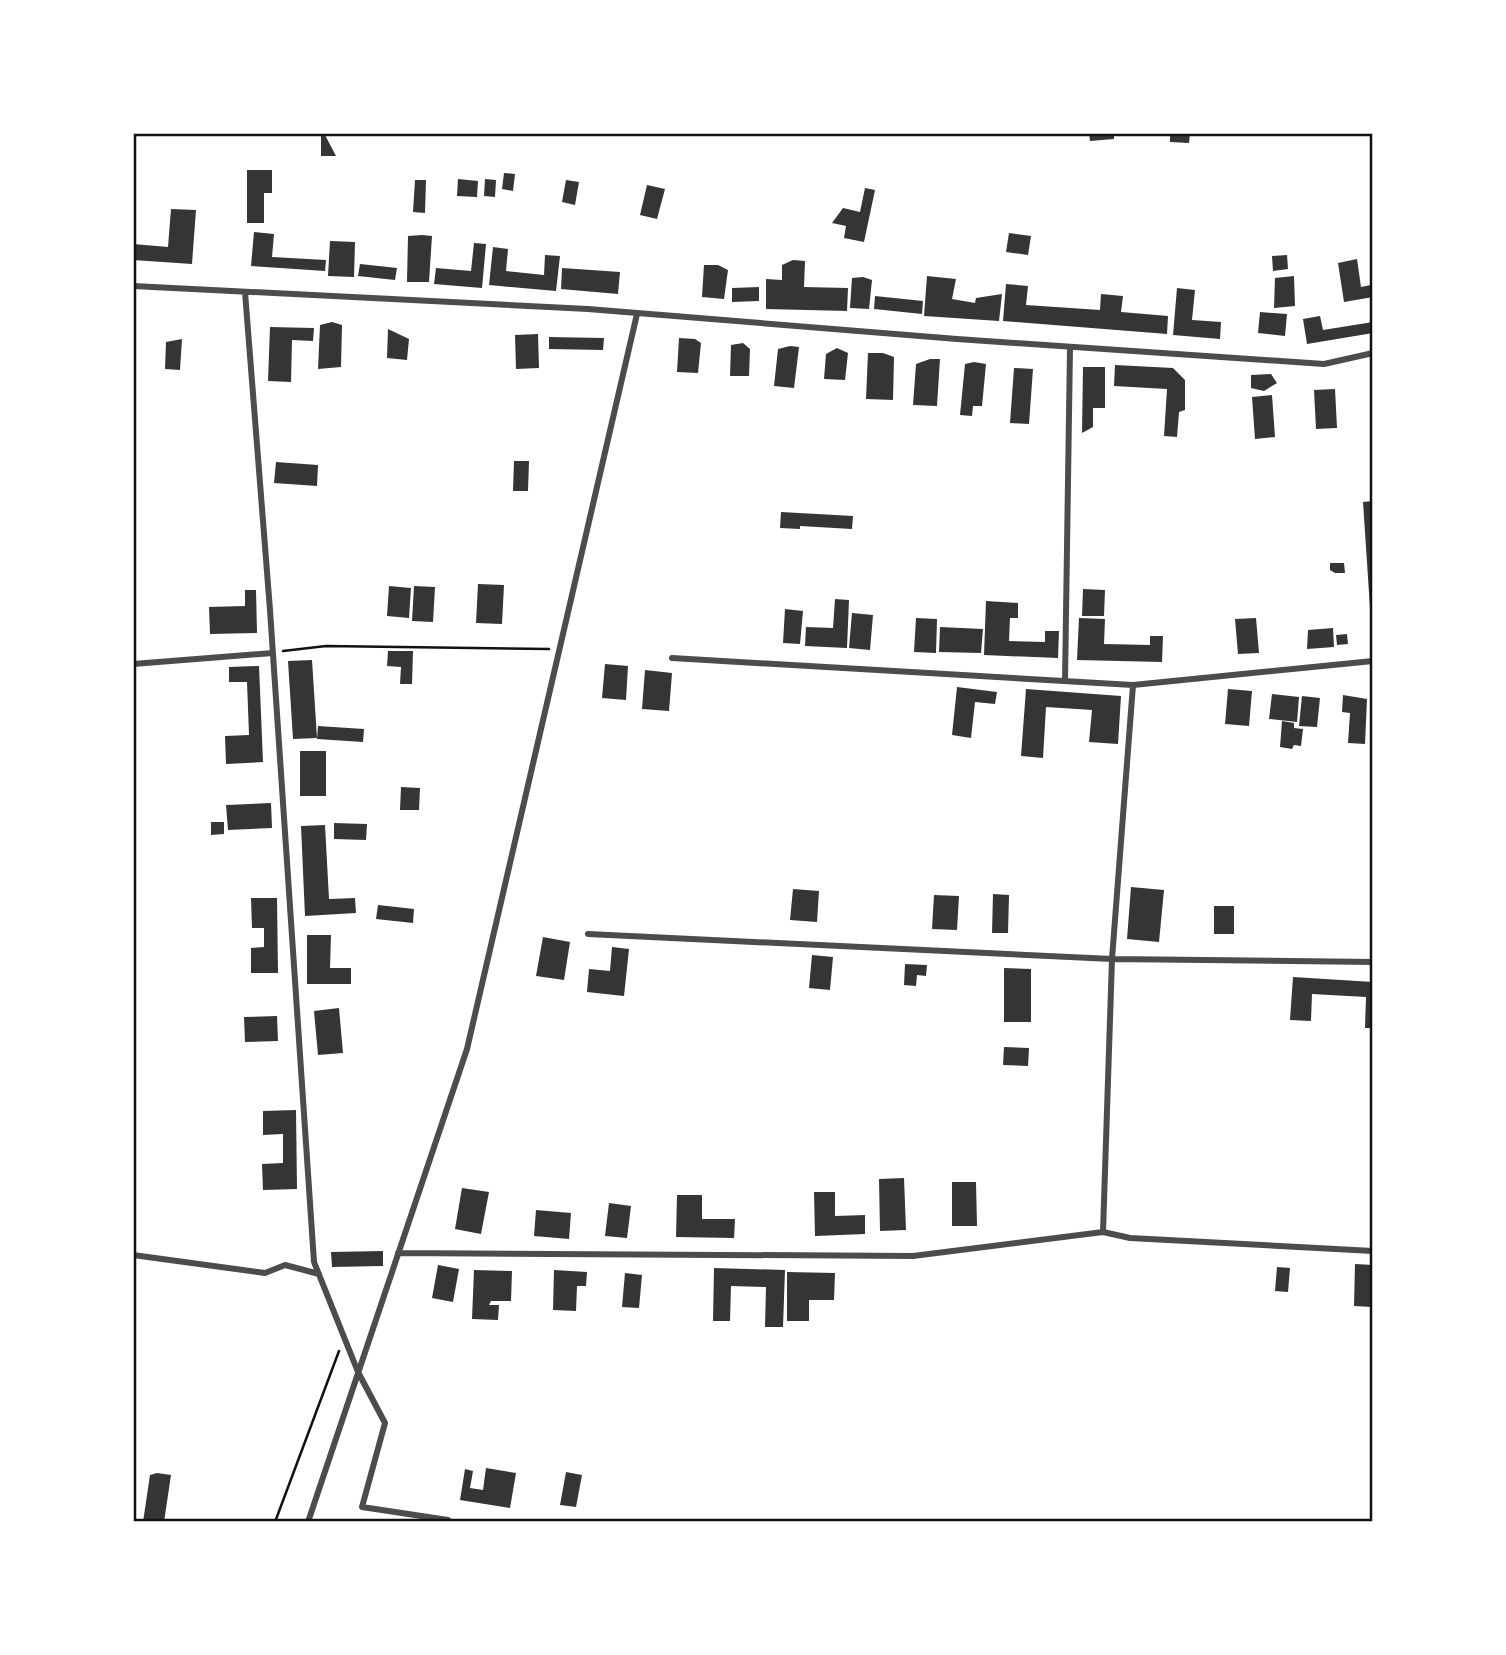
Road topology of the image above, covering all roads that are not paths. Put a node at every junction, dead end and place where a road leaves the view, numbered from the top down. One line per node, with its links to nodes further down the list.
1 (133, 286): 2 (street)
2 (245, 292): 3 (street); 6 (street)
3 (637, 314): 4 (street); 17 (street)
4 (1070, 348): 5 (street); 10 (street)
5 (1373, 353)
6 (273, 653): 9 (street); 19 (street)
7 (672, 658): 10 (street)
8 (1373, 661): 11 (street)
9 (133, 664)
10 (1065, 681): 11 (street)
11 (1133, 685): 13 (street)
12 (588, 934): 13 (street)
13 (1112, 959): 14 (street); 15 (street)
14 (1373, 962)
15 (1103, 1232): 16 (street); 17 (street)
16 (1373, 1251)
17 (398, 1253): 20 (street)
18 (133, 1255): 19 (street)
19 (318, 1274): 20 (street)
20 (358, 1372): 21 (street); 22 (street)
21 (448, 1520)
22 (308, 1522)

